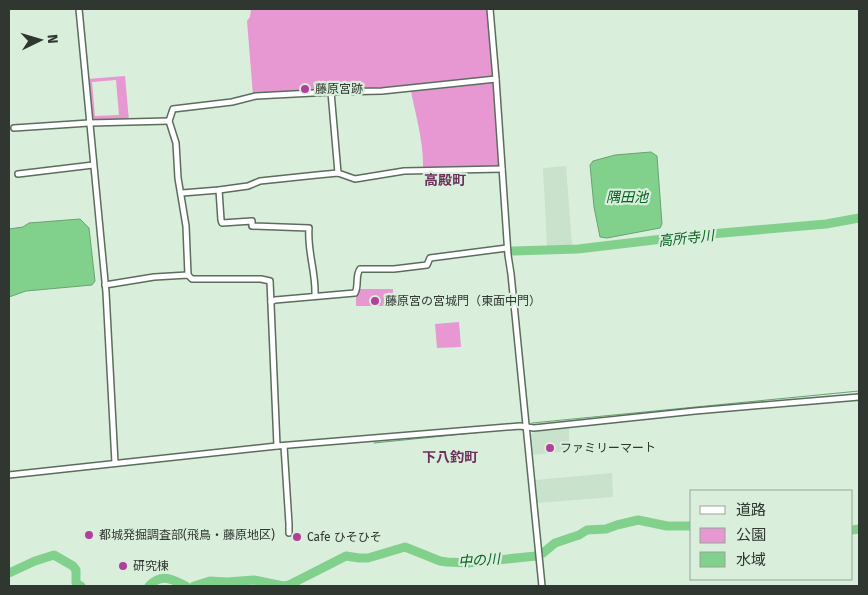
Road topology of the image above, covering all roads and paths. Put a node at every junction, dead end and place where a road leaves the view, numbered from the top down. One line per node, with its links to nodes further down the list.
1 (79, 9): 6 (street)
2 (490, 9): 3 (street)
3 (496, 79): 4 (street); 9 (street)
4 (331, 92): 5 (street); 10 (street)
5 (168, 121): 6 (street); 13 (street)
6 (89, 123): 7 (street); 8 (street)
7 (14, 128)
8 (93, 165): 11 (street); 16 (street)
9 (502, 170): 10 (street); 14 (street)
10 (338, 173): 12 (street)
11 (18, 174)
12 (219, 190): 13 (street); 17 (street)
13 (182, 194): 15 (street)
14 (507, 248): 17 (street); 20 (street)
15 (188, 275): 16 (street); 18 (street)
16 (106, 285): 23 (street)
17 (315, 295): 18 (street)
18 (271, 302): 21 (street)
19 (859, 397): 20 (street)
20 (526, 427): 22 (street); 26 (street)
21 (277, 446): 22 (street); 23 (street)
22 (284, 446): 25 (street)
23 (115, 464): 24 (street)
24 (9, 475)
25 (288, 533)
26 (542, 586)

